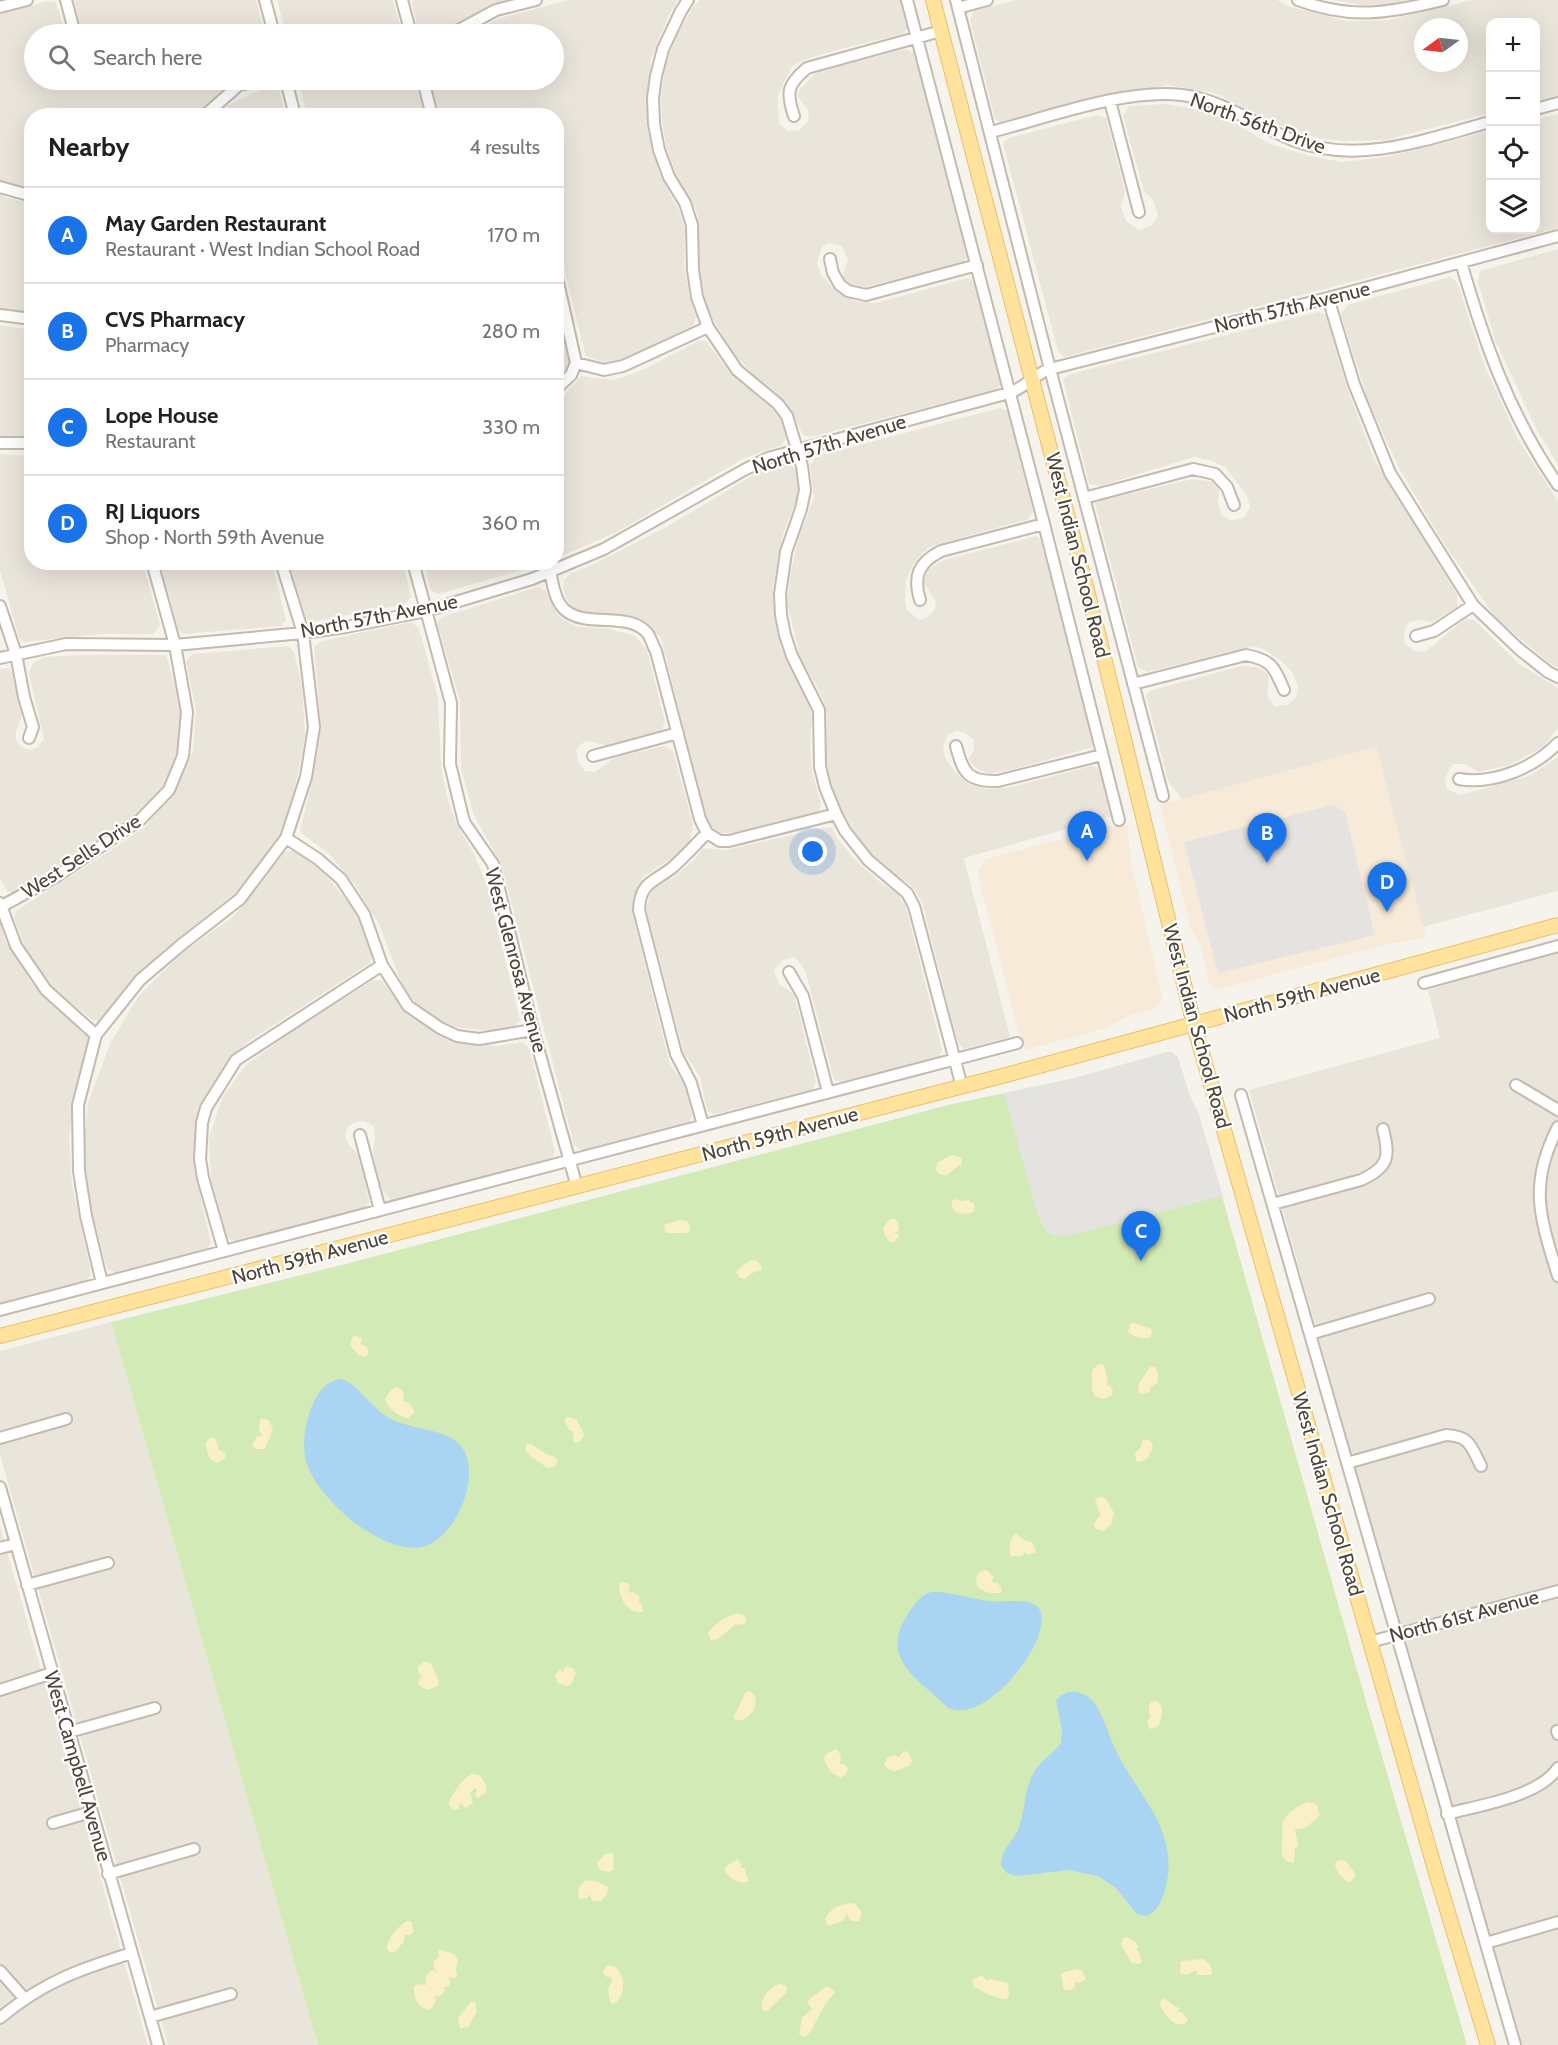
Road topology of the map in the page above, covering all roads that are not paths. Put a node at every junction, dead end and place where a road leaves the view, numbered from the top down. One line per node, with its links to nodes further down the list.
1 (27, 0): 13 (street)
2 (66, 0): 14 (street)
3 (265, 0): 15 (street)
4 (402, 0): 16 (street)
5 (536, 0): 17 (street)
6 (688, 0): 43 (street)
7 (907, 0): 19 (street, West Indian School Road)
8 (933, 0): 18 (main road, West Indian School Road)
9 (987, 0): 12 (street)
10 (1298, 0): 11 (street)
11 (1443, 0)
12 (957, 4): 31 (street, West Indian School Road)
13 (0, 7)
14 (72, 24)
15 (271, 24)
16 (408, 24)
17 (470, 24)
18 (941, 31): 19 (street); 46 (main road, West Indian School Road)
19 (917, 37): 29 (street); 38 (street, West Indian School Road)
20 (233, 90): 25 (street)
21 (288, 90): 26 (street)
22 (426, 90): 27 (street)
23 (1110, 100): 30 (street, North 56th Drive); 31 (street, North 56th Drive); 34 (street)
24 (1558, 103): 28 (street)
25 (213, 108)
26 (293, 108)
27 (430, 108)
28 (1540, 108)
29 (794, 116)
30 (1486, 123)
31 (991, 132): 45 (street, West Indian School Road)
32 (0, 187): 33 (street)
33 (24, 194)
34 (1139, 212)
35 (1558, 236): 37 (street, North 57th Avenue)
36 (830, 259): 38 (street)
37 (1461, 262): 39 (street, North 57th Avenue); 52 (street)
38 (976, 266): 48 (street, West Indian School Road)
39 (1328, 298): 45 (street, North 57th Avenue); 63 (street)
40 (564, 309): 44 (street)
41 (0, 315): 42 (street)
42 (24, 318)
43 (708, 327): 44 (street); 51 (street)
44 (576, 363): 47 (street)
45 (1050, 369): 46 (street, North 57th Avenue); 53 (street, West Indian School Road)
46 (1033, 380): 48 (street, North 57th Avenue); 92 (main road, West Indian School Road)
47 (564, 382)
48 (1009, 393): 51 (street, North 57th Avenue); 55 (street, West Indian School Road)
49 (0, 443): 50 (street)
50 (24, 444)
51 (798, 450): 56 (street, North 57th Avenue); 82 (street)
52 (1558, 485)
53 (1084, 498): 54 (street); 72 (street, West Indian School Road)
54 (1234, 505)
55 (1044, 524): 62 (street); 78 (street, West Indian School Road)
56 (564, 562)
57 (154, 570): 68 (street, West Sells Drive)
58 (283, 570): 66 (street)
59 (415, 570): 65 (street, West Glenrosa Avenue)
60 (541, 570): 65 (street, North 57th Avenue)
61 (550, 570): 74 (street)
62 (920, 600)
63 (1473, 605): 67 (street); 71 (street)
64 (0, 606): 69 (street)
65 (426, 611): 66 (street, North 57th Avenue); 93 (street, West Glenrosa Avenue)
66 (303, 633): 68 (street, North 57th Avenue); 85 (street)
67 (1416, 636)
68 (175, 645): 69 (street, North 57th Avenue); 86 (street, West Sells Drive)
69 (16, 654): 70 (street, North 57th Avenue); 75 (street)
70 (0, 658)
71 (1558, 677)
72 (1133, 684): 73 (street); 81 (street, West Indian School Road)
73 (1284, 690)
74 (678, 734): 79 (street); 84 (street)
75 (29, 738)
76 (1558, 743): 80 (street)
77 (956, 746): 78 (street)
78 (1102, 755): 83 (street, West Indian School Road)
79 (593, 756)
80 (1459, 779)
81 (1163, 796)
82 (836, 814): 84 (street); 96 (street)
83 (1119, 820)
84 (707, 833): 102 (street)
85 (285, 838): 89 (street); 94 (street)
86 (1, 904): 94 (street)
87 (1558, 925): 92 (main road, North 59th Avenue)
88 (1558, 946): 91 (street)
89 (382, 965): 93 (street); 110 (street)
90 (789, 972): 99 (street)
91 (1424, 983)
92 (1194, 1025): 98 (main road, North 59th Avenue); 128 (main road, West Indian School Road)
93 (533, 1030): 106 (street, West Glenrosa Avenue)
94 (96, 1035): 112 (street)
95 (1017, 1043): 96 (street, North 59th Avenue)
96 (954, 1059): 98 (street); 99 (street, North 59th Avenue)
97 (1516, 1086): 101 (street)
98 (962, 1087): 107 (main road, North 59th Avenue)
99 (828, 1092): 102 (street, North 59th Avenue)
100 (1241, 1095): 108 (street, West Indian School Road)
101 (1558, 1110)
102 (703, 1125): 106 (street, North 59th Avenue)
103 (1558, 1127): 111 (street)
104 (1383, 1129): 108 (street)
105 (360, 1135): 109 (street)
106 (570, 1160): 107 (street, West Glenrosa Avenue); 109 (street, North 59th Avenue)
107 (577, 1187): 116 (main road, North 59th Avenue)
108 (1273, 1204): 115 (street, West Indian School Road)
109 (380, 1210): 110 (street, North 59th Avenue)
110 (224, 1251): 112 (street, North 59th Avenue)
111 (1558, 1276)
112 (102, 1283): 114 (street, North 59th Avenue)
113 (1429, 1299): 115 (street)
114 (0, 1310)
115 (1310, 1334): 119 (street, West Indian School Road)
116 (0, 1336)
117 (66, 1419): 118 (street)
118 (0, 1438)
119 (1347, 1463): 120 (street); 127 (street, West Indian School Road)
120 (1481, 1466)
121 (0, 1487): 122 (street, West Campbell Avenue)
122 (16, 1544): 123 (street); 125 (street, West Campbell Avenue)
123 (0, 1548)
124 (108, 1563): 125 (street)
125 (27, 1585): 129 (street, West Campbell Avenue)
126 (1558, 1591): 127 (street, North 61st Avenue)
127 (1397, 1635): 128 (street, North 61st Avenue); 135 (street, West Indian School Road)
128 (1370, 1642): 148 (main road, West Indian School Road)
129 (52, 1673): 130 (street); 132 (street, West Campbell Avenue)
130 (0, 1690)
131 (155, 1708): 132 (street)
132 (69, 1732): 134 (street, West Campbell Avenue)
133 (1558, 1768): 135 (street)
134 (91, 1812): 136 (street); 138 (street, West Campbell Avenue)
135 (1447, 1814): 140 (street, West Indian School Road)
136 (53, 1823)
137 (194, 1849): 138 (street)
138 (108, 1874): 141 (street, West Campbell Avenue)
139 (1558, 1922): 140 (street)
140 (1486, 1943): 149 (street, West Indian School Road)
141 (132, 1953): 144 (street); 145 (street, West Campbell Avenue)
142 (0, 1971): 144 (street)
143 (231, 1994): 145 (street)
144 (24, 1998): 146 (street)
145 (150, 2017): 147 (street, West Campbell Avenue)
146 (0, 2018)
147 (158, 2045)
148 (1488, 2045)
149 (1515, 2045)

